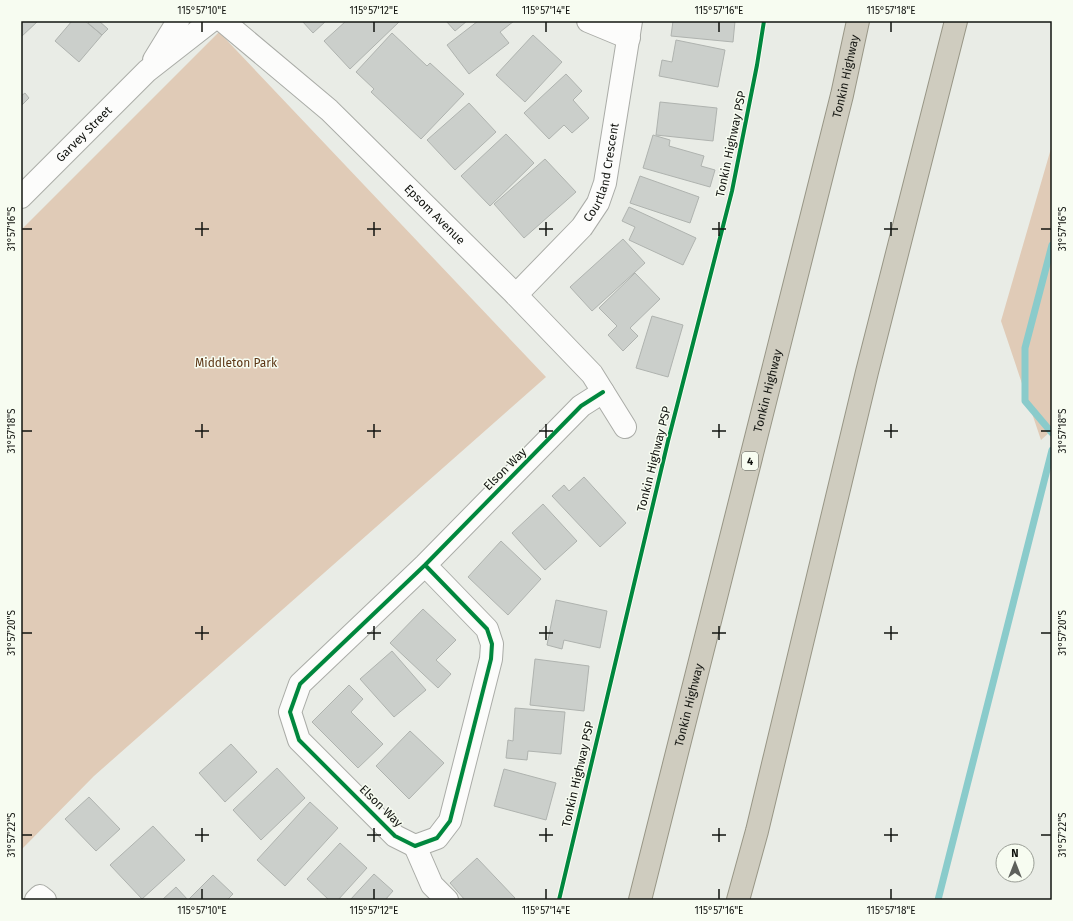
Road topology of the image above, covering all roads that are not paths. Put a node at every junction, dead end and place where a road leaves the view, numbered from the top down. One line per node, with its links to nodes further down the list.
1 (178, 21): 8 (street, Garvey Street)
2 (211, 21): 8 (street, Garvey Street)
3 (223, 21): 10 (street, Epsom Avenue)
4 (588, 21): 7 (street)
5 (858, 21): 18 (highway, Tonkin Highway / 4)
6 (956, 21): 19 (highway)
7 (630, 30): 10 (street, Courtland Crescent)
8 (147, 71): 9 (street, Garvey Street)
9 (21, 197)
10 (516, 295): 11 (street, Epsom Avenue)
11 (603, 392): 12 (street, Epsom Avenue); 13 (street, Elson Way)
12 (625, 426)
13 (425, 565): 14 (street); 14 (street, Elson Way)
14 (415, 846): 17 (street)
15 (36, 900): 16 (street)
16 (45, 900)
17 (447, 900)
18 (640, 900)
19 (738, 900)

